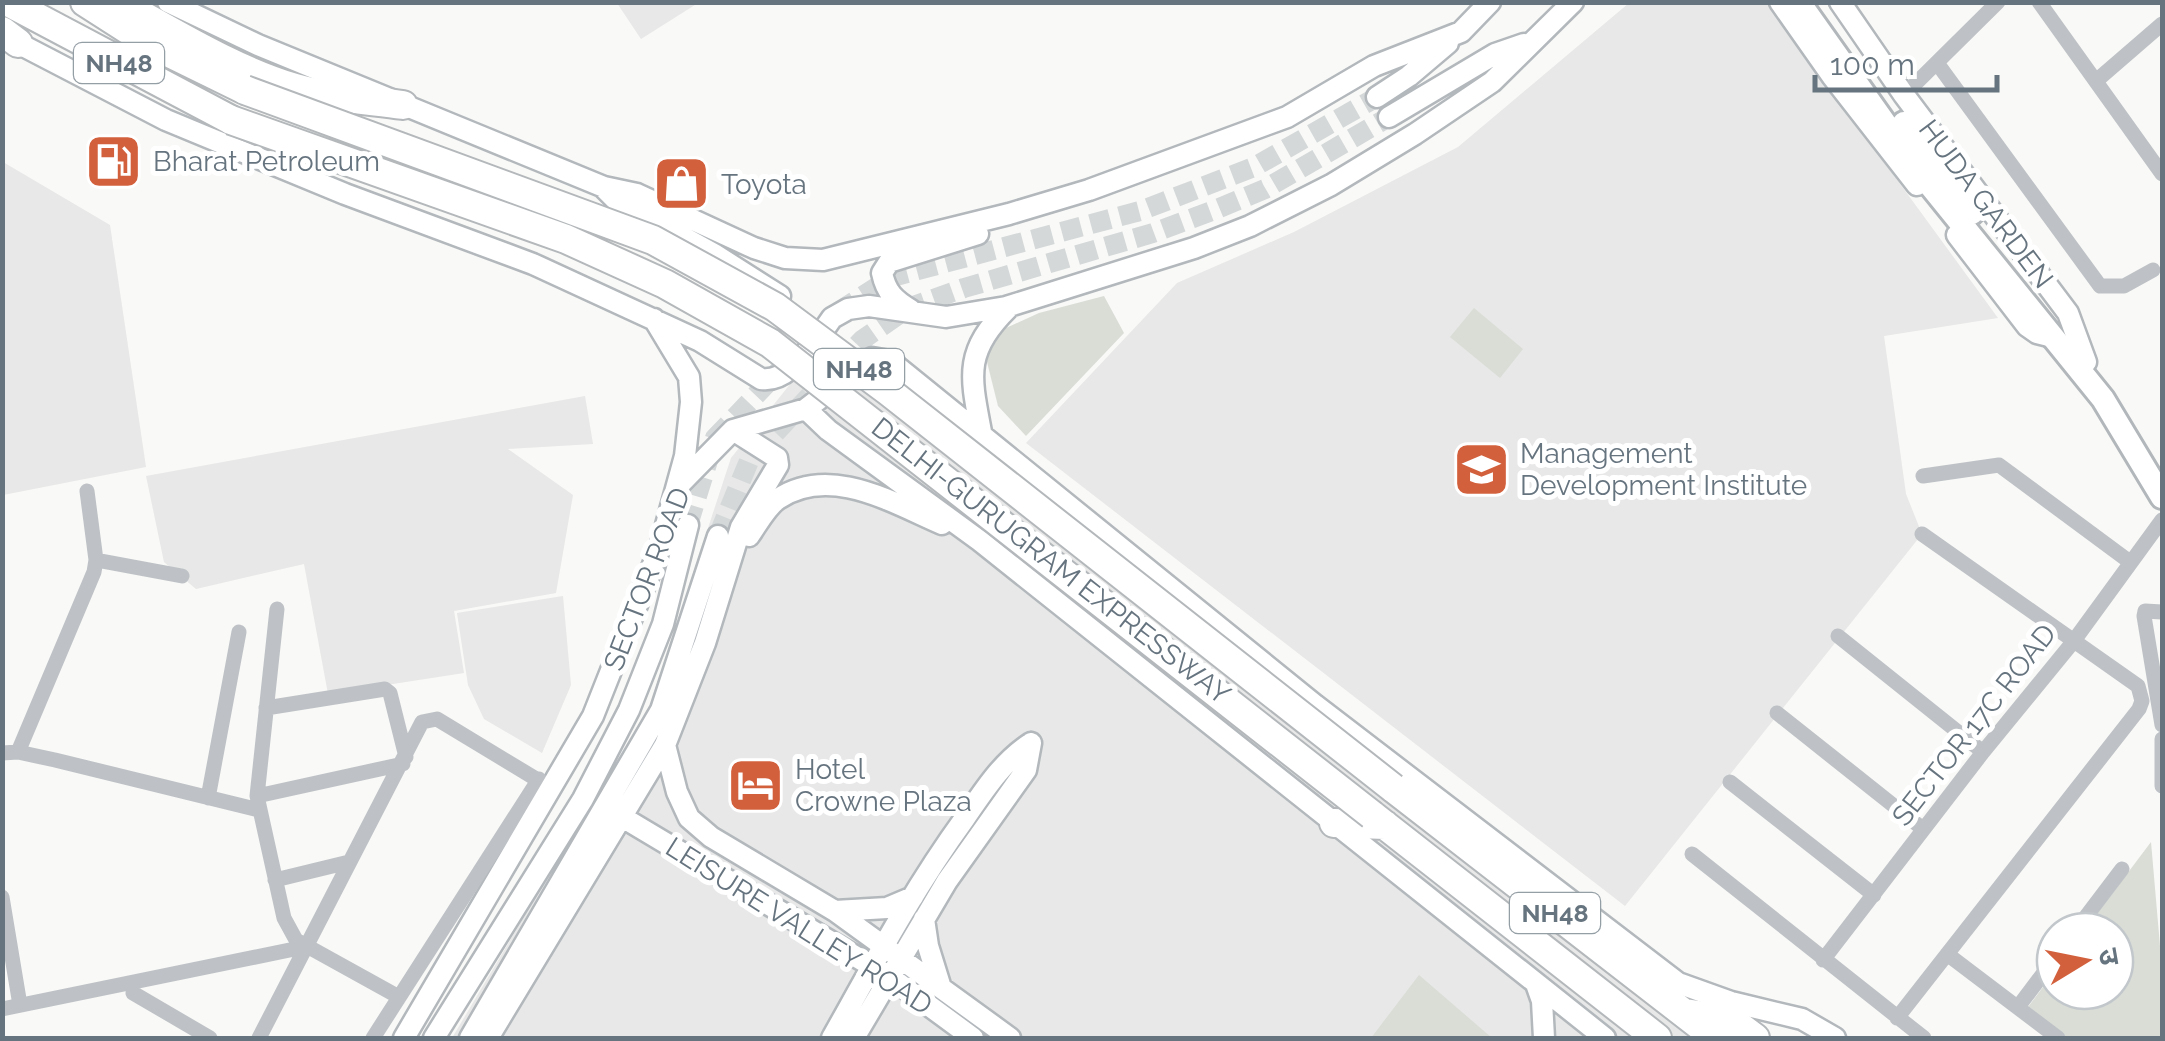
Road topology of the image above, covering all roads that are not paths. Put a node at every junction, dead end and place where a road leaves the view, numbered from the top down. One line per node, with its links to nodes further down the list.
1 (8, 2): 70 (highway, DELHI-GURUGRAM EXPRESSWAY / NH48, bridge)
2 (85, 2): 87 (highway, DELHI-GURUGRAM EXPRESSWAY / NH48, bridge)
3 (118, 2): 21 (highway)
4 (168, 2): 21 (main road)
5 (1490, 2): 14 (main road)
6 (1572, 2): 16 (main road)
7 (1780, 2): 32 (main road)
8 (1800, 2): 27 (main road)
9 (1818, 2): 27 (main road)
10 (1840, 2): 19 (main road, HUDA GARDEN)
11 (1998, 2): 17 (street)
12 (2040, 2): 18 (street)
13 (2162, 24): 18 (street)
14 (1461, 32): 20 (main road); 25 (main road)
15 (8, 36): 30 (main road)
16 (1530, 41): 22 (main road); 28 (main road)
17 (1936, 62): 19 (street); 26 (street)
18 (2096, 81): 23 (street)
19 (1904, 95): 33 (main road, HUDA GARDEN)
20 (1377, 96)
21 (403, 104): 24 (main road)
22 (1389, 118)
23 (2162, 174)
24 (604, 187): 25 (main road); 31 (main road)
25 (1009, 214): 29 (main road)
26 (2153, 270)
27 (2021, 287): 32 (main road); 33 (main road)
28 (1010, 306): 29 (main road); 36 (main road)
29 (919, 314): 31 (main road)
30 (654, 319): 31 (main road); 39 (main road)
31 (825, 328)
32 (2053, 336): 41 (main road)
33 (2086, 362): 37 (main road)
34 (806, 409): 35 (main road); 36 (main road); 46 (main road)
35 (733, 430): 39 (main road, SECTOR ROAD); 47 (main road)
36 (982, 437): 73 (main road)
37 (2162, 475)
38 (1923, 476): 49 (street)
39 (678, 487): 65 (main road, SECTOR ROAD)
40 (87, 492): 48 (street)
41 (2162, 497)
42 (2162, 520): 49 (street, SECTOR 17C ROAD)
43 (688, 524): 107 (main road)
44 (1922, 534): 55 (street)
45 (718, 536): 108 (main road)
46 (980, 541): 47 (main road); 71 (main road)
47 (732, 559): 60 (main road)
48 (96, 560): 50 (street); 62 (street)
49 (2130, 562): 55 (street, SECTOR 17C ROAD)
50 (182, 576)
51 (277, 610): 56 (street)
52 (2162, 612): 58 (street)
53 (239, 632): 67 (street)
54 (1838, 636): 61 (street)
55 (2073, 642): 61 (street, SECTOR 17C ROAD); 89 (street)
56 (266, 708): 63 (street); 68 (street)
57 (1777, 713): 72 (street)
58 (2162, 725)
59 (2162, 739): 66 (street)
60 (666, 745): 69 (main road); 83 (main road, LEISURE VALLEY ROAD)
61 (1982, 752): 72 (street, SECTOR 17C ROAD)
62 (10, 753): 67 (street)
63 (404, 761): 65 (street); 68 (street); 76 (street)
64 (1730, 782): 80 (street)
65 (545, 783): 97 (street); 106 (main road, SECTOR ROAD)
66 (2162, 786)
67 (208, 798): 68 (street)
68 (258, 803): 78 (street)
69 (622, 816): 92 (main road, LEISURE VALLEY ROAD); 109 (main road)
70 (1379, 820): 71 (highway); 74 (highway, DELHI-GURUGRAM EXPRESSWAY / NH48)
71 (1334, 823): 79 (main road)
72 (1923, 829): 80 (street, SECTOR 17C ROAD)
73 (1481, 831): 87 (highway); 119 (main road)
74 (1416, 849): 79 (main road); 116 (highway, DELHI-GURUGRAM EXPRESSWAY / NH48)
75 (1692, 854): 90 (street)
76 (349, 862): 78 (street); 88 (street)
77 (2122, 869): 84 (street)
78 (275, 880): 88 (street)
79 (1415, 888): 93 (main road)
80 (1874, 894): 90 (street, SECTOR 17C ROAD)
81 (912, 896): 83 (main road); 86 (main road); 91 (main road)
82 (2, 897): 85 (street)
83 (835, 911): 91 (main road, LEISURE VALLEY ROAD)
84 (2090, 911)
85 (4, 915): 98 (street)
86 (924, 920): 91 (main road); 95 (main road)
87 (1574, 929): 101 (highway, DELHI-GURUGRAM EXPRESSWAY / NH48)
88 (309, 946): 97 (street); 98 (street); 104 (street)
89 (1947, 954): 99 (street); 102 (street)
90 (1822, 960): 102 (street)
91 (892, 961): 92 (main road); 95 (main road, LEISURE VALLEY ROAD); 111 (main road); 112 (main road, LEISURE VALLEY ROAD)
92 (871, 965): 110 (main road)
93 (1536, 984): 114 (main road); 115 (main road)
94 (2035, 984): 99 (street)
95 (941, 988): 113 (main road, LEISURE VALLEY ROAD)
96 (132, 993): 103 (street)
97 (399, 997): 105 (street)
98 (20, 1005): 100 (street)
99 (2018, 1007): 121 (street)
100 (2, 1008)
101 (1684, 1013): 117 (highway, DELHI-GURUGRAM EXPRESSWAY / NH48); 118 (highway)
102 (1897, 1018): 120 (street)
103 (210, 1038)
104 (259, 1038)
105 (373, 1038)
106 (404, 1038)
107 (434, 1038)
108 (470, 1038)
109 (488, 1038)
110 (832, 1038)
111 (854, 1038)
112 (973, 1038)
113 (1010, 1038)
114 (1544, 1038)
115 (1605, 1038)
116 (1658, 1038)
117 (1716, 1038)
118 (1755, 1038)
119 (1835, 1038)
120 (1924, 1038)
121 (2058, 1038)

